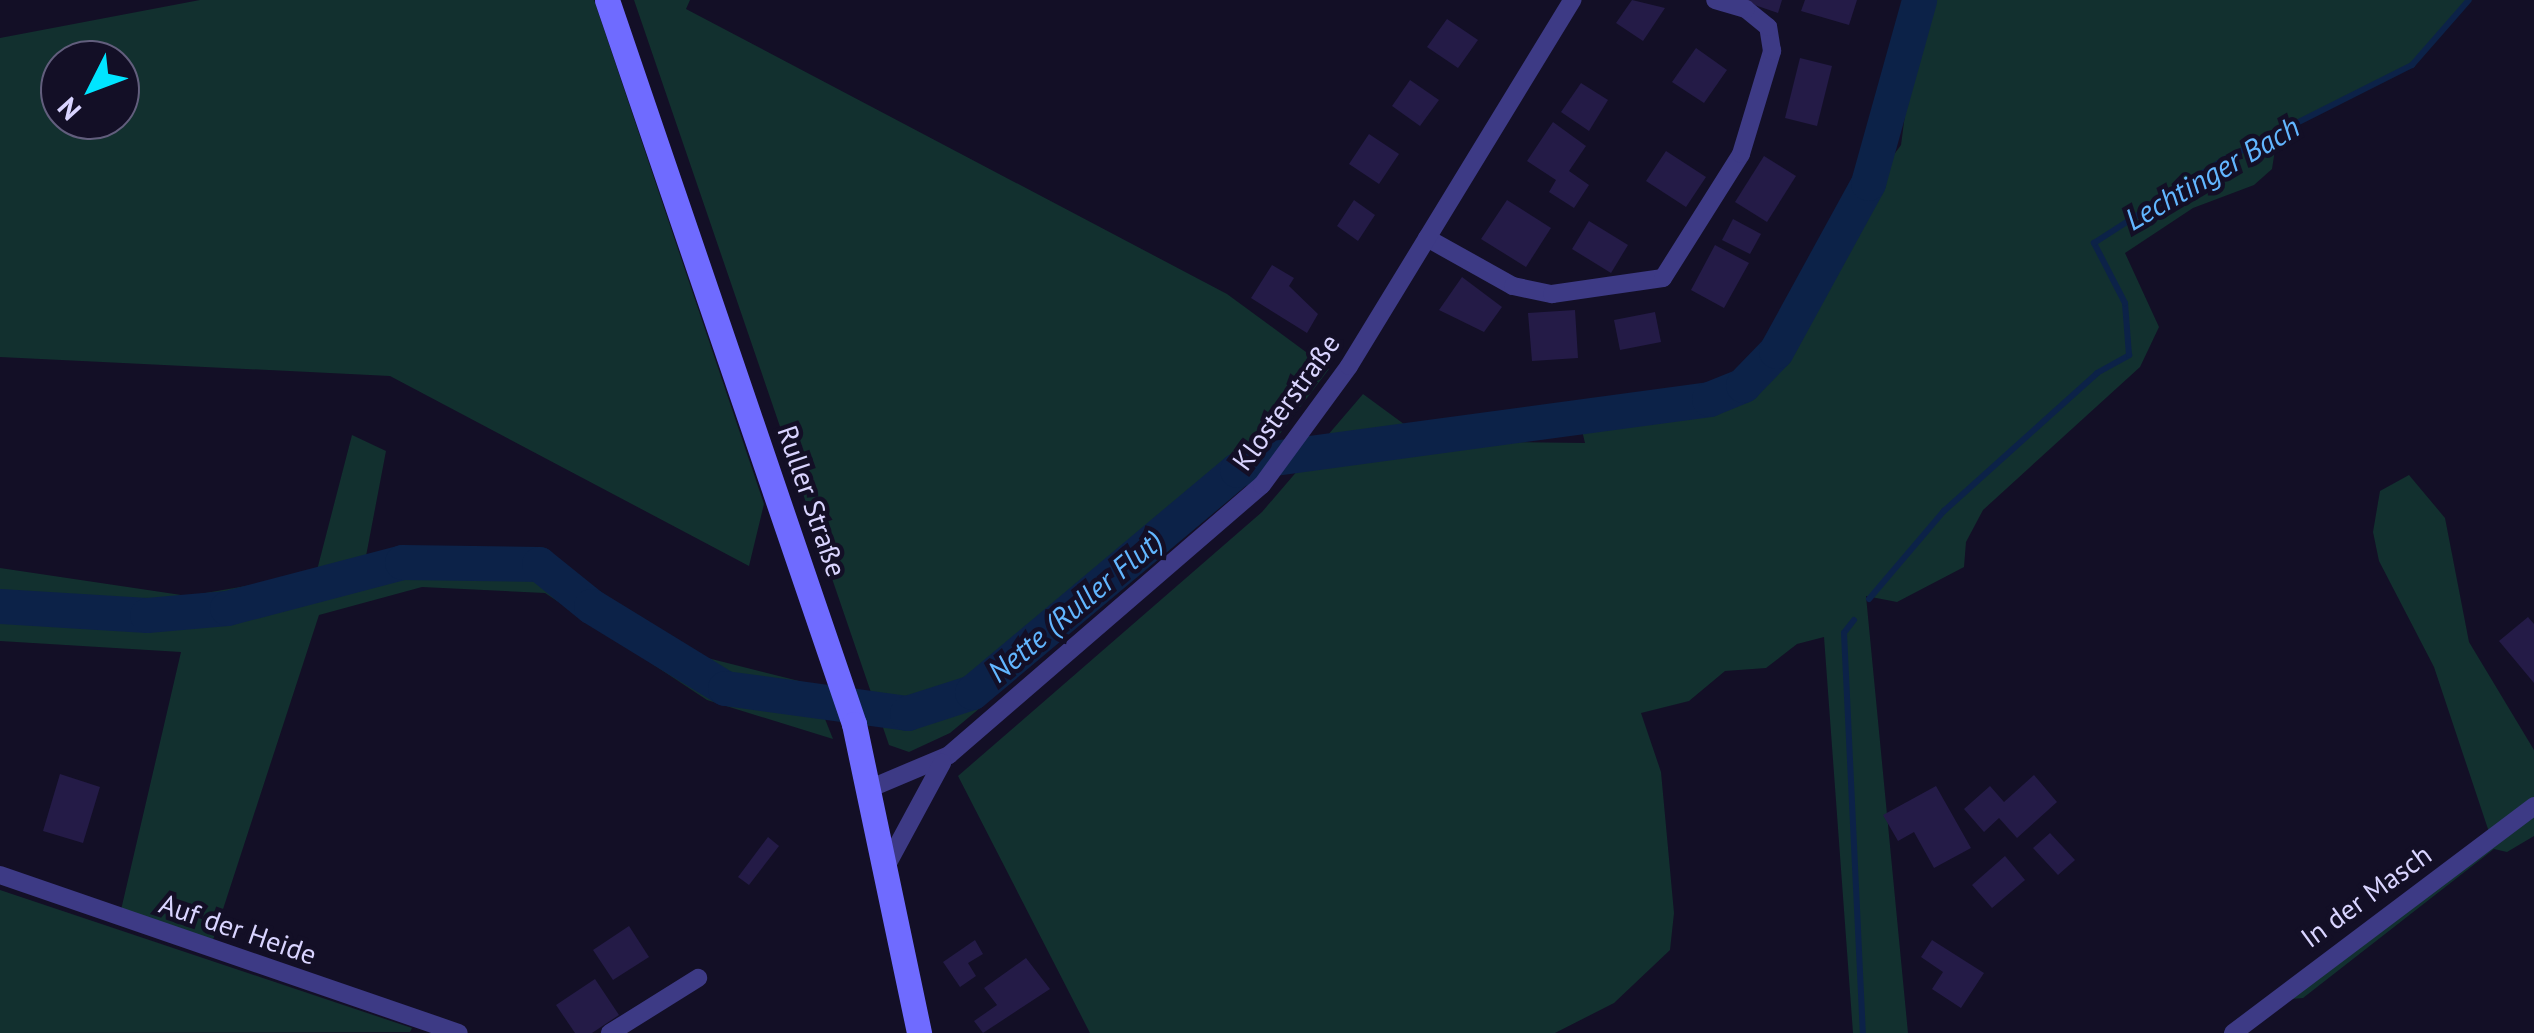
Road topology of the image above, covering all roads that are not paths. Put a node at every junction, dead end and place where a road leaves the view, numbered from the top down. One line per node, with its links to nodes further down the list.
1 (608, 0): 6 (main road, Ruller Straße)
2 (1572, 0): 4 (street, Klosterstraße)
3 (1715, 0): 4 (street)
4 (1426, 238): 5 (street, Klosterstraße)
5 (948, 755): 6 (street, Klosterstraße); 8 (street, Klosterstraße)
6 (871, 788): 8 (main road, Ruller Straße)
7 (2534, 806): 14 (street, In der Masch)
8 (888, 863): 13 (main road, Ruller Straße)
9 (0, 875): 11 (street, Auf der Heide)
10 (698, 978): 12 (street)
11 (459, 1033)
12 (610, 1033)
13 (919, 1033)
14 (2232, 1033)

